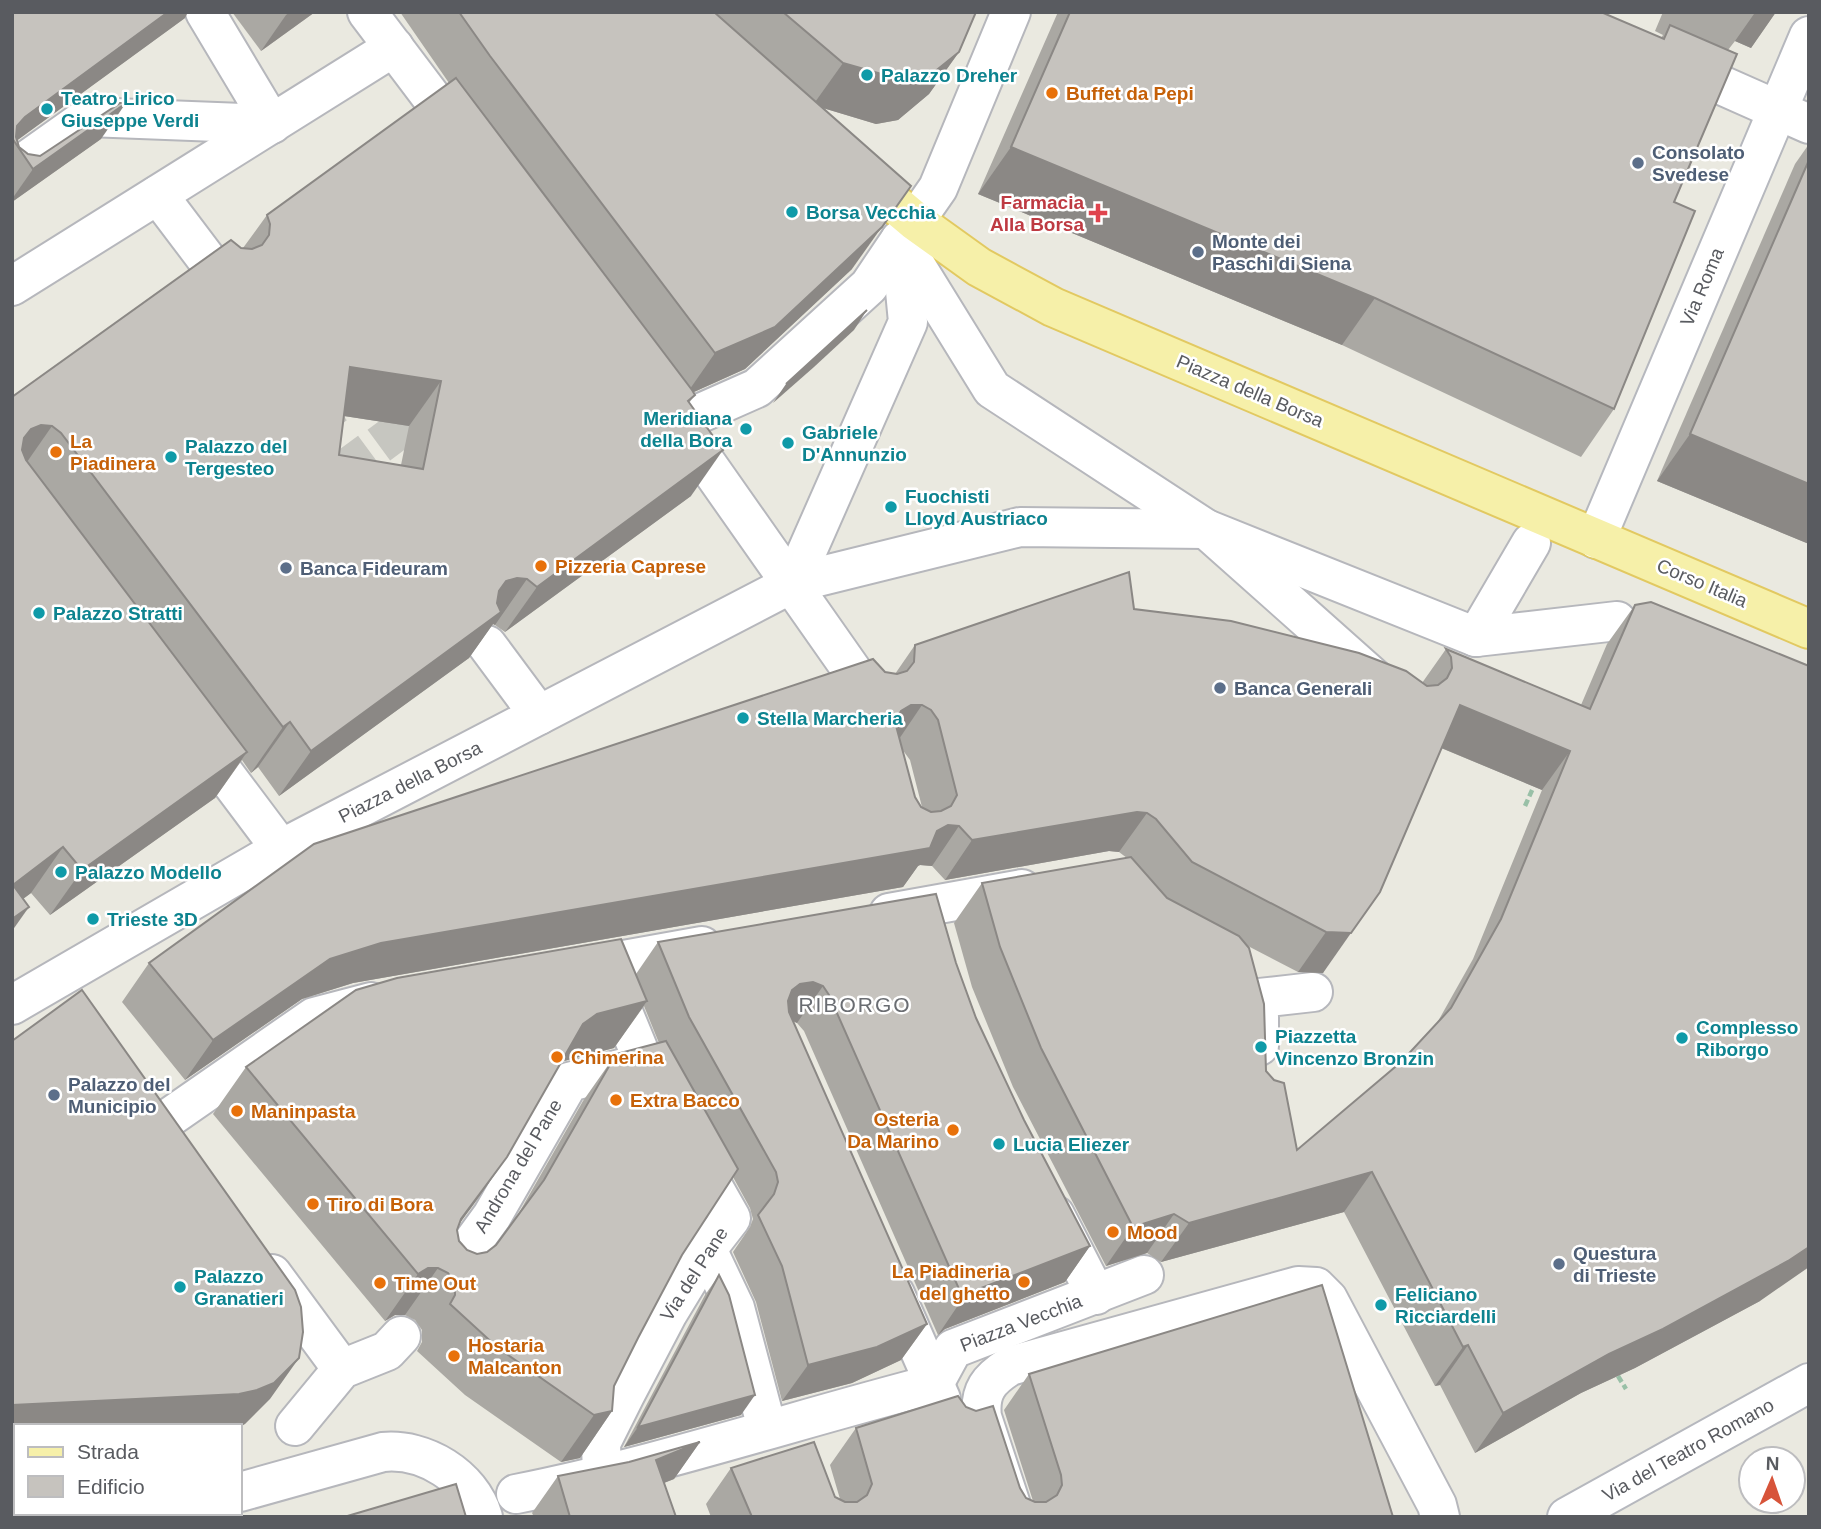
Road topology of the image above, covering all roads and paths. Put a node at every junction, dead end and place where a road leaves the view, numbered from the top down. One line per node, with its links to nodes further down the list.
1 (205, 12): 8 (street)
2 (367, 12): 5 (street)
3 (1011, 12): 13 (street)
4 (1809, 36): 7 (street, Via Roma)
5 (394, 47): 8 (street); 10 (street)
6 (1645, 51): 7 (street)
7 (1793, 117): 19 (street, Via Roma)
8 (272, 124): 11 (street); 12 (street)
9 (833, 151): 13 (main road, Piazza della Borsa)
10 (484, 167)
11 (12, 171)
12 (158, 195): 14 (street); 15 (street)
13 (908, 230): 17 (street); 18 (street); 19 (main road, Piazza della Borsa); 21 (street)
14 (217, 273)
15 (12, 286)
16 (654, 392): 17 (street)
17 (678, 423): 21 (street)
18 (1206, 529): 21 (street, Piazza della Borsa); 24 (street); 27 (street)
19 (1596, 539): 23 (main road, Corso Italia)
20 (1531, 543): 24 (street)
21 (793, 583): 26 (street); 29 (street, Piazza della Borsa)
22 (1616, 621): 24 (street)
23 (1809, 629)
24 (1476, 637)
25 (487, 645): 29 (street)
26 (867, 692)
27 (1403, 704)
28 (176, 709): 32 (street)
29 (539, 715): 32 (street, Piazza della Borsa)
30 (1533, 788): 31 (path)
31 (1525, 806)
32 (281, 849): 39 (street, Piazza della Borsa)
33 (1059, 882): 34 (street)
34 (848, 920)
35 (741, 939): 36 (street)
36 (603, 964): 38 (street); 45 (street, Via del Pane)
37 (1233, 968): 42 (street)
38 (548, 973)
39 (52, 981): 43 (street, Piazza della Borsa); 44 (street)
40 (1312, 992): 42 (street)
41 (400, 998): 47 (street)
42 (1259, 998): 46 (street)
43 (12, 1004)
44 (74, 1012)
45 (644, 1063): 50 (street, Via del Pane); 53 (street, Androna del Pane)
46 (1258, 1075)
47 (137, 1094)
48 (1037, 1181): 54 (street)
49 (251, 1247): 56 (street)
50 (707, 1249): 61 (street); 65 (street, Via del Pane)
51 (881, 1262): 59 (street)
52 (1144, 1275): 54 (street, Piazza Vecchia)
53 (446, 1279)
54 (1096, 1294): 59 (street, Piazza Vecchia)
55 (401, 1336): 56 (street)
56 (342, 1369): 62 (street)
57 (1618, 1376): 60 (path)
58 (1809, 1383): 71 (street, Via del Teatro Romano)
59 (934, 1384): 61 (street); 63 (street)
60 (1626, 1389)
61 (780, 1424): 64 (street); 65 (street)
62 (295, 1426)
63 (954, 1426)
64 (805, 1457)
65 (602, 1477): 67 (street)
66 (242, 1491): 68 (street)
67 (516, 1494)
68 (482, 1517)
69 (1015, 1517): 70 (street, Piazza Vecchia)
70 (1440, 1517)
71 (1567, 1517)

